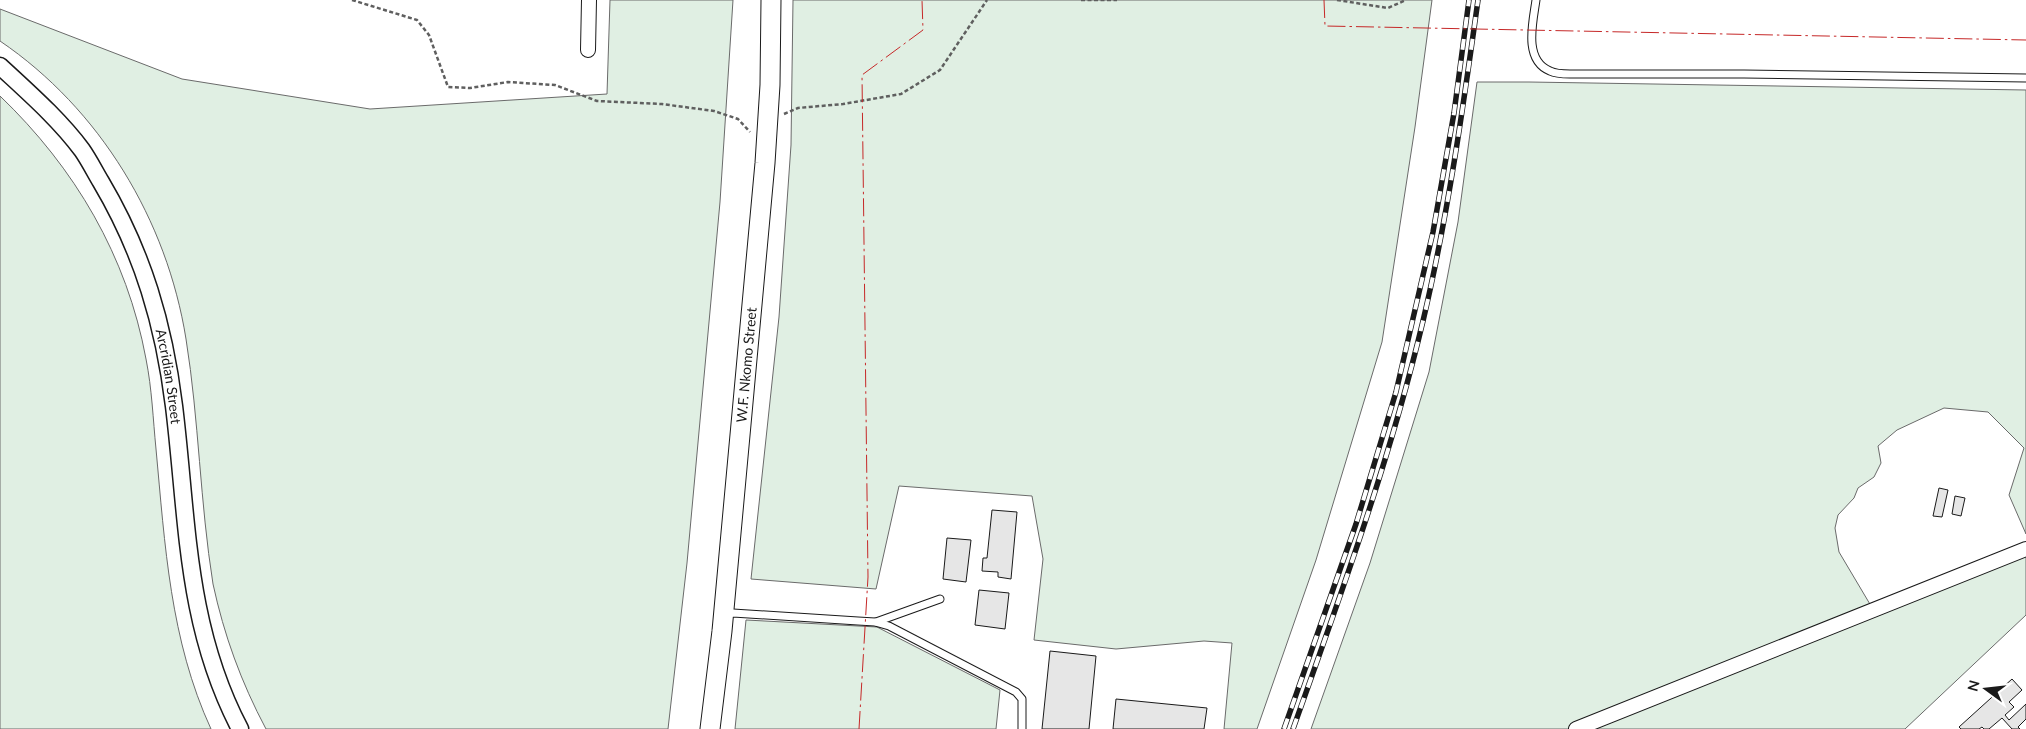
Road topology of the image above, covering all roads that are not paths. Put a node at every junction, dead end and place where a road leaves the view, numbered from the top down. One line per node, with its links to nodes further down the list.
1 (589, 0): 5 (street)
2 (771, 0): 10 (main road, W.F. Nkomo Street)
3 (781, 0): 10 (main road, W.F. Nkomo Street)
4 (1536, 0): 7 (lane)
5 (588, 50)
6 (0, 66): 12 (street, Arcridian Street)
7 (2026, 78)
8 (2026, 549): 16 (street)
9 (940, 599): 11 (lane)
10 (728, 614): 11 (lane); 13 (main road, W.F. Nkomo Street); 14 (main road, W.F. Nkomo Street)
11 (875, 622): 15 (lane)
12 (240, 729)
13 (710, 729)
14 (723, 729)
15 (1022, 729)
16 (1576, 729)

